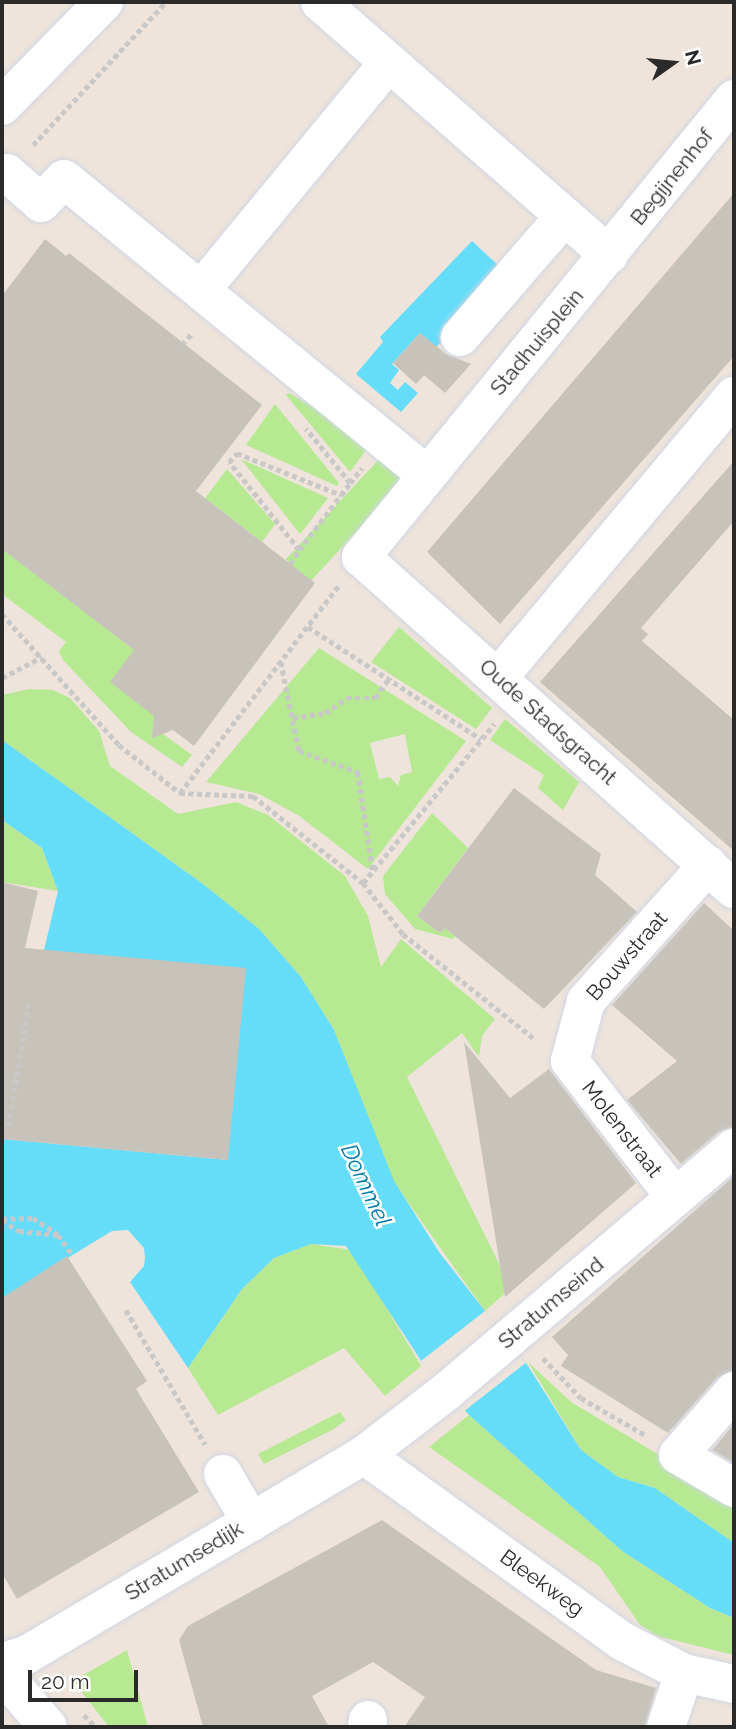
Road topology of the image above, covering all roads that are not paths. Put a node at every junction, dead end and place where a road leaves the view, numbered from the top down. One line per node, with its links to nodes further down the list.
1 (104, 2): 5 (street)
2 (320, 2): 3 (street)
3 (388, 63): 7 (street); 9 (street)
4 (734, 99): 8 (street, Begijnenhof)
5 (2, 106)
6 (7, 173): 9 (street)
7 (564, 217): 8 (street); 10 (street)
8 (609, 255): 12 (street, Stadhuisplein)
9 (202, 289): 12 (street)
10 (460, 337)
11 (734, 396): 14 (street)
12 (427, 475): 13 (street, Stadhuisplein)
13 (361, 557): 14 (street, Oude Stadsgracht)
14 (508, 687): 15 (street, Oude Stadsgracht)
15 (721, 877): 16 (street, Bouwstraat)
16 (570, 1061): 18 (street, Molenstraat)
17 (734, 1148): 18 (street, Stratumseind)
18 (675, 1197): 20 (street, Stratumseind)
19 (734, 1391): 22 (street)
20 (364, 1455): 23 (street, Stratumsedijk); 26 (street, Bleekweg)
21 (223, 1474): 23 (street)
22 (734, 1488)
23 (251, 1522): 24 (street, Stratumsedijk)
24 (2, 1662)
25 (2, 1673): 28 (street)
26 (684, 1673): 27 (street, Bleekweg); 29 (street)
27 (734, 1684)
28 (48, 1727)
29 (666, 1727)

